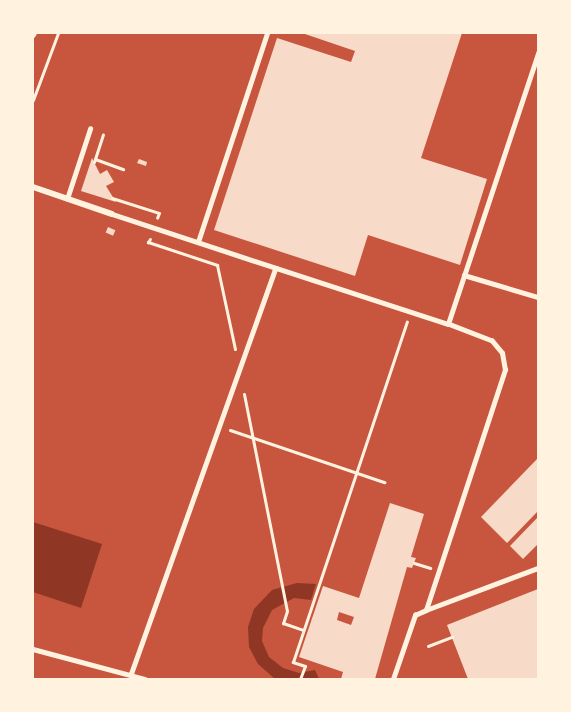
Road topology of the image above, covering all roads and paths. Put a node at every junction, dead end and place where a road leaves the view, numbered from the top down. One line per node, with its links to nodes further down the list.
1 (58, 33): 4 (path)
2 (267, 33): 13 (lane)
3 (538, 53): 15 (lane)
4 (33, 100)
5 (90, 129): 10 (lane)
6 (103, 134): 7 (path)
7 (123, 169)
8 (33, 187): 10 (street)
9 (112, 198): 12 (path)
10 (67, 199): 11 (street)
11 (112, 214): 12 (lane)
12 (154, 228): 13 (lane); 19 (path)
13 (198, 242): 14 (lane)
14 (276, 267): 17 (lane); 19 (lane)
15 (464, 274): 16 (lane); 18 (lane)
16 (538, 297)
17 (410, 312): 18 (lane); 22 (path)
18 (448, 324): 25 (lane)
19 (239, 371): 20 (lane); 21 (path)
20 (220, 427): 21 (path); 30 (lane)
21 (253, 438): 22 (path); 26 (path)
22 (356, 473): 23 (path); 26 (path)
23 (384, 482)
24 (538, 568): 25 (lane)
25 (426, 610): 33 (lane)
26 (303, 630): 32 (path)
27 (452, 637): 28 (path)
28 (428, 646)
29 (33, 649): 30 (lane)
30 (131, 675): 31 (lane)
31 (145, 679)
32 (300, 679)
33 (393, 679)

